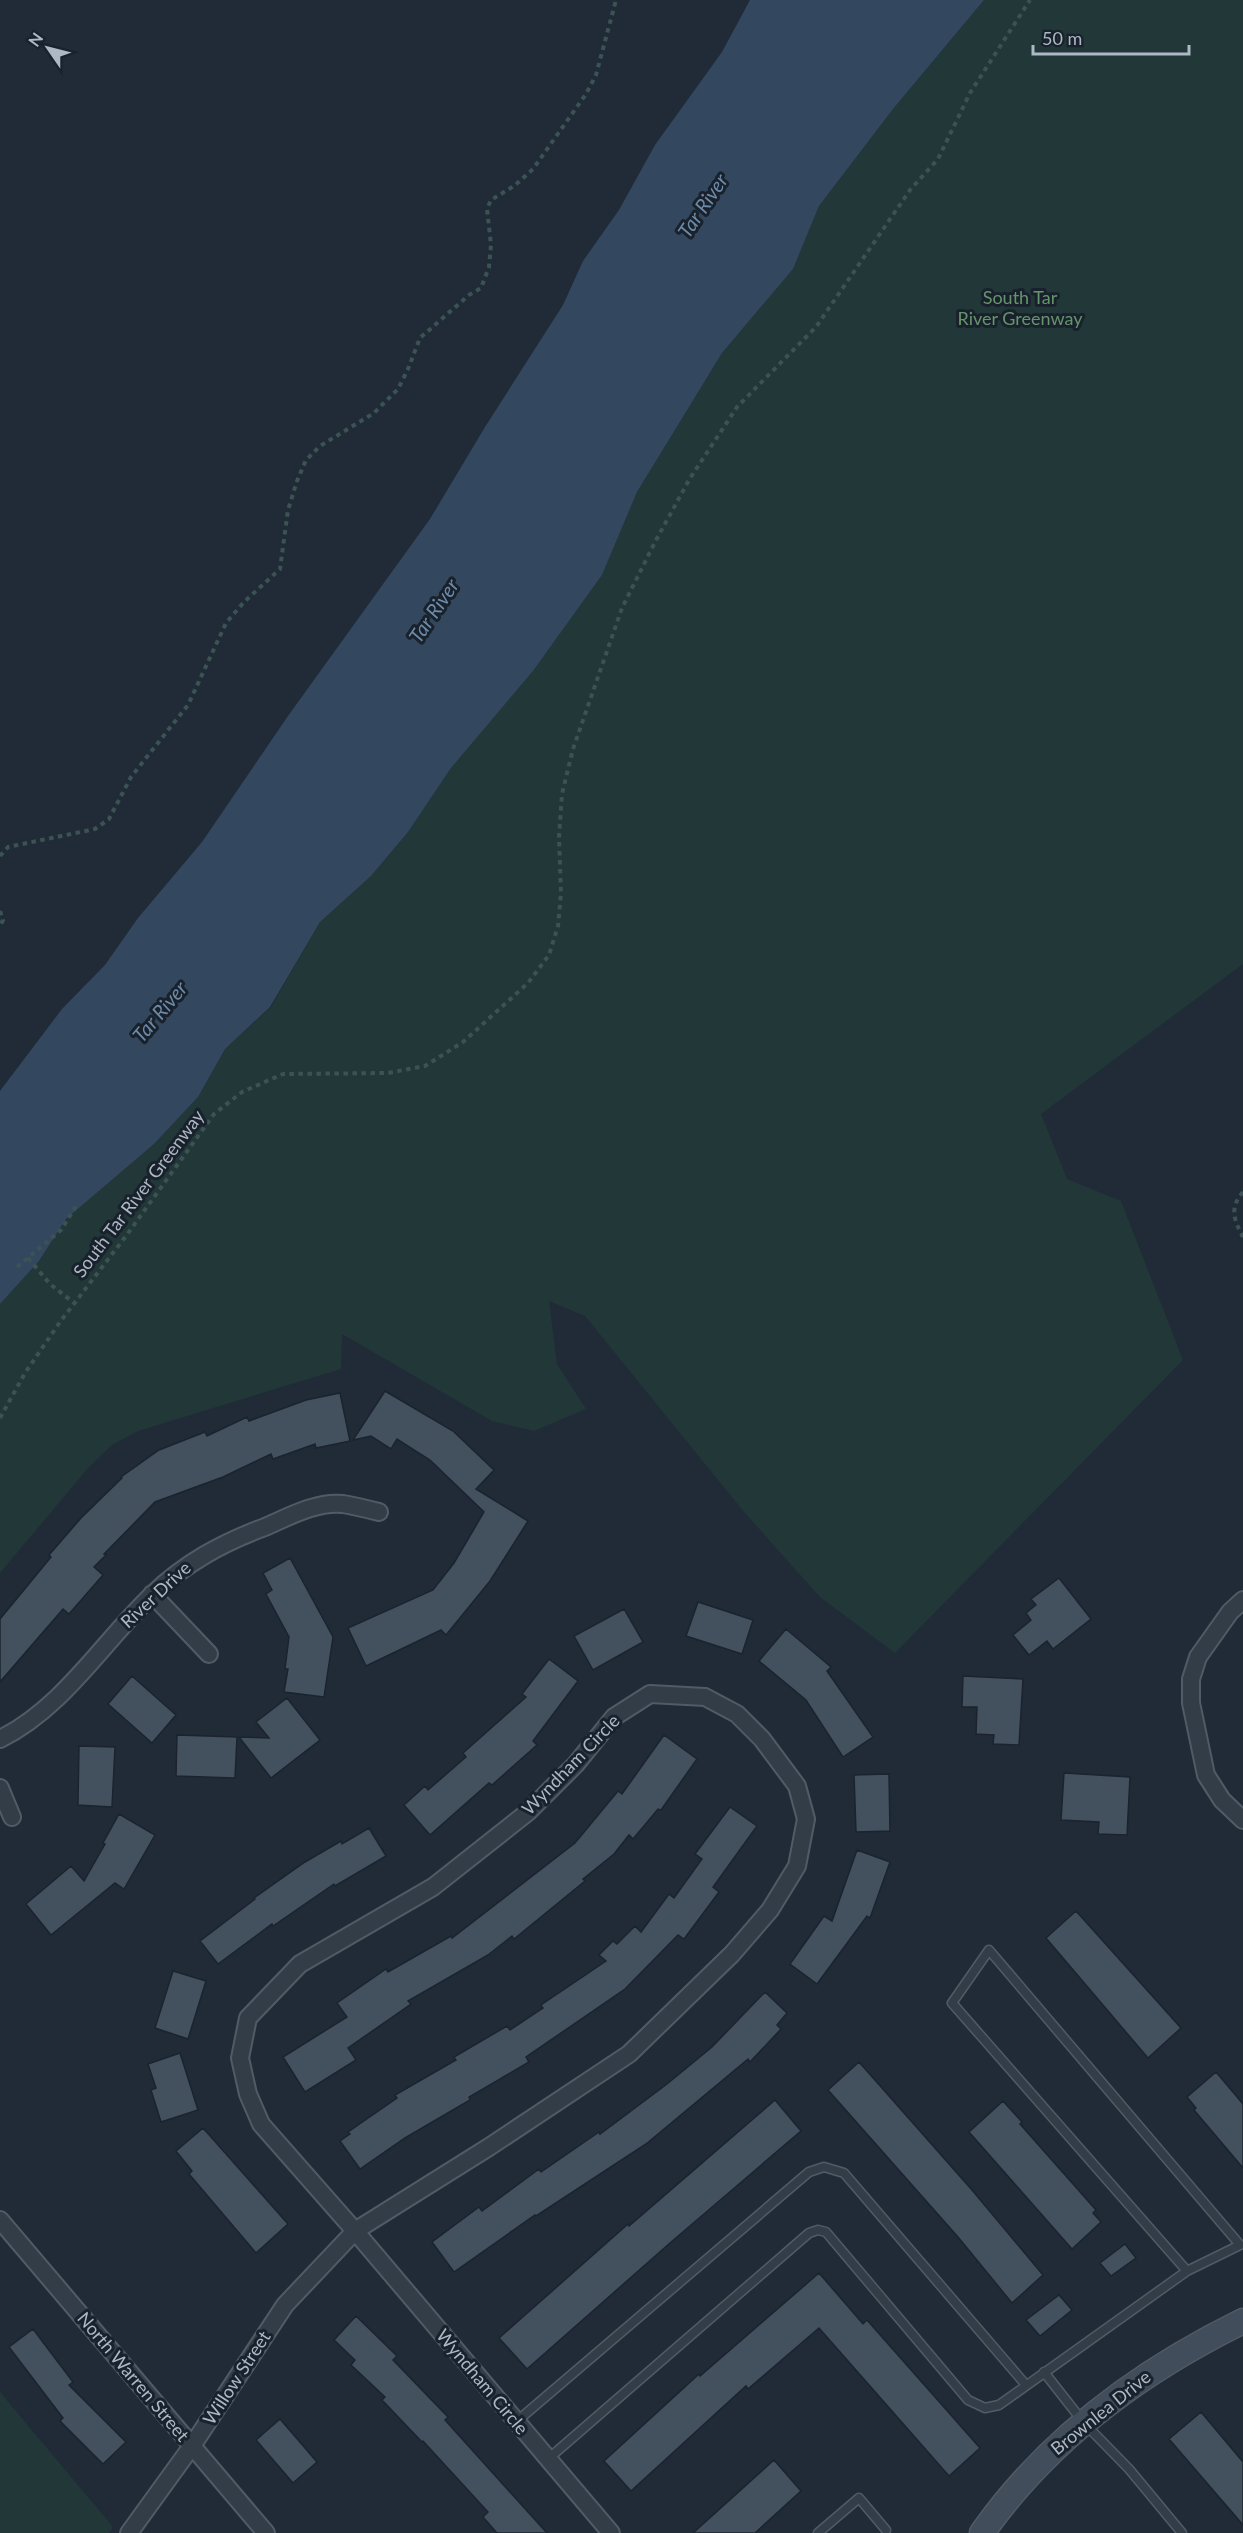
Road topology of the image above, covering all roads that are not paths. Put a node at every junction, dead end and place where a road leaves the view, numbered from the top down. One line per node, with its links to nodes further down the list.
1 (379, 1512): 2 (street, River Drive)
2 (152, 1594): 4 (street); 5 (street, River Drive)
3 (1243, 1600): 8 (street)
4 (210, 1654)
5 (0, 1739)
6 (0, 1788): 7 (street)
7 (12, 1817)
8 (1243, 1820)
9 (0, 2220): 17 (street, North Warren Street)
10 (355, 2231): 10 (street, Wyndham Circle); 15 (street, Wyndham Circle); 17 (street, Willow Street)
11 (1187, 2271): 11 (lane); 13 (lane)
12 (1243, 2321): 16 (street, Brownlea Drive)
13 (1044, 2372): 14 (lane); 16 (lane)
14 (1026, 2385): 15 (lane); 18 (lane)
15 (516, 2422): 18 (street, Wyndham Circle)
16 (1084, 2423): 24 (street, Brownlea Drive); 25 (lane)
17 (192, 2446): 20 (street, Willow Street); 21 (street, North Warren Street)
18 (548, 2459): 22 (street, Wyndham Circle)
19 (885, 2530): 23 (lane)
20 (129, 2533)
21 (266, 2533)
22 (611, 2533)
23 (818, 2533)
24 (982, 2533)
25 (1182, 2533)

